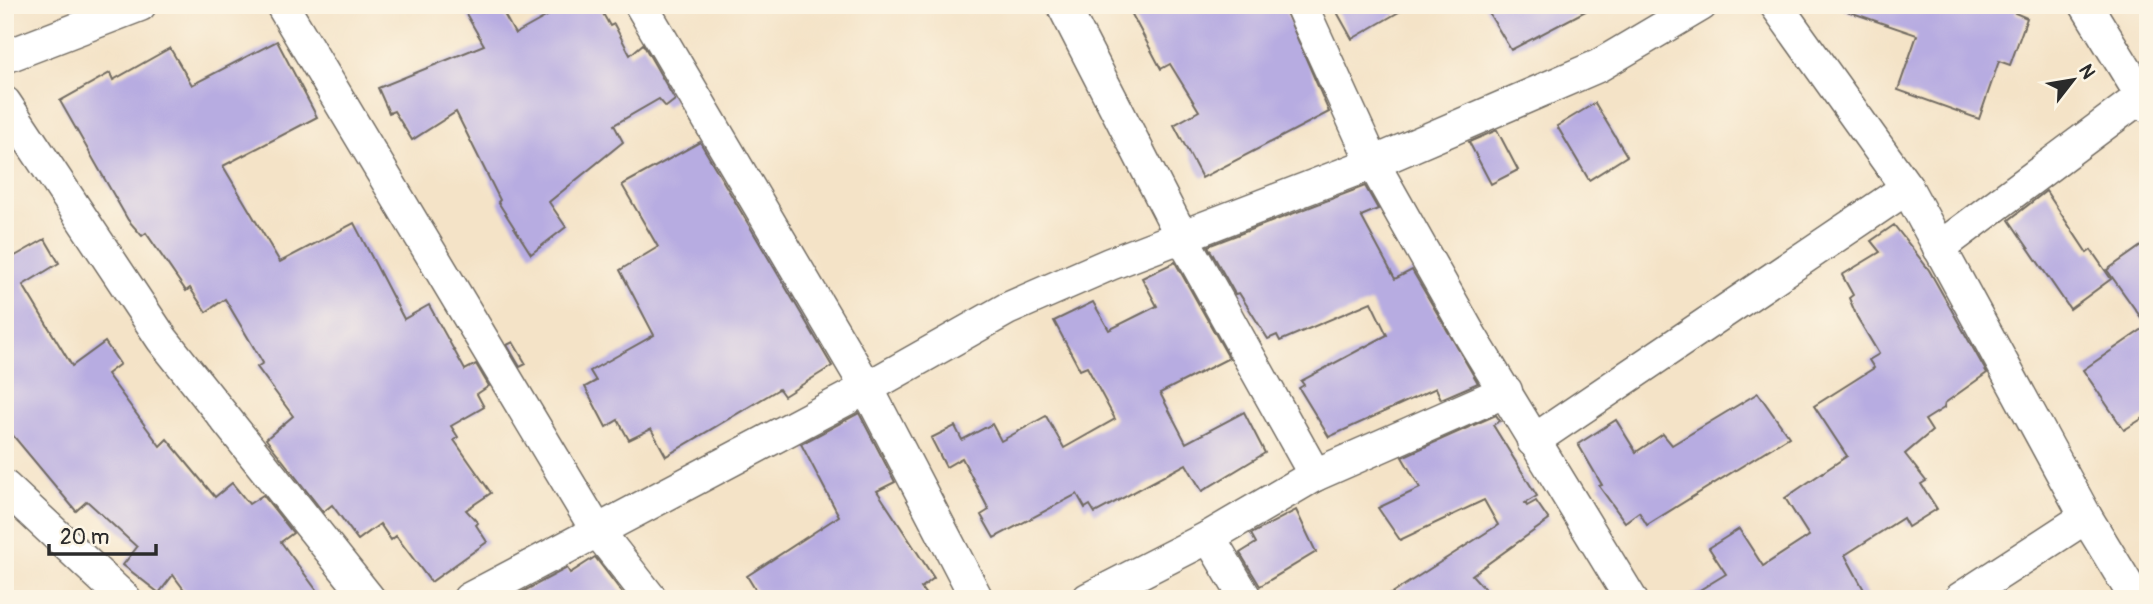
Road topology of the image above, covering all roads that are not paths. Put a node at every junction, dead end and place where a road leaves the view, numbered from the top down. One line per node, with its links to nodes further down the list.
1 (139, 5): 9 (street)
2 (282, 5): 22 (street)
3 (641, 5): 16 (street)
4 (1063, 5): 14 (street)
5 (1301, 5): 12 (street)
6 (1701, 5): 12 (street)
7 (1776, 5): 13 (street)
8 (2086, 5): 10 (street)
9 (5, 57)
10 (2145, 101): 15 (street)
11 (5, 103): 25 (street)
12 (1373, 163): 14 (street); 17 (street)
13 (1906, 188): 15 (street); 18 (street)
14 (1182, 237): 16 (street); 19 (street)
15 (1939, 248): 21 (street)
16 (867, 388): 22 (street); 28 (street)
17 (1506, 391): 18 (street); 19 (street)
18 (1533, 441): 31 (street)
19 (1315, 475): 23 (street)
20 (5, 487): 24 (street)
21 (2086, 517): 32 (street); 33 (street)
22 (596, 530): 26 (street); 27 (street)
23 (1209, 537): 29 (street); 30 (street)
24 (125, 599)
25 (369, 599)
26 (469, 599)
27 (651, 599)
28 (977, 599)
29 (1088, 599)
30 (1246, 599)
31 (1631, 599)
32 (1960, 599)
33 (2136, 599)

